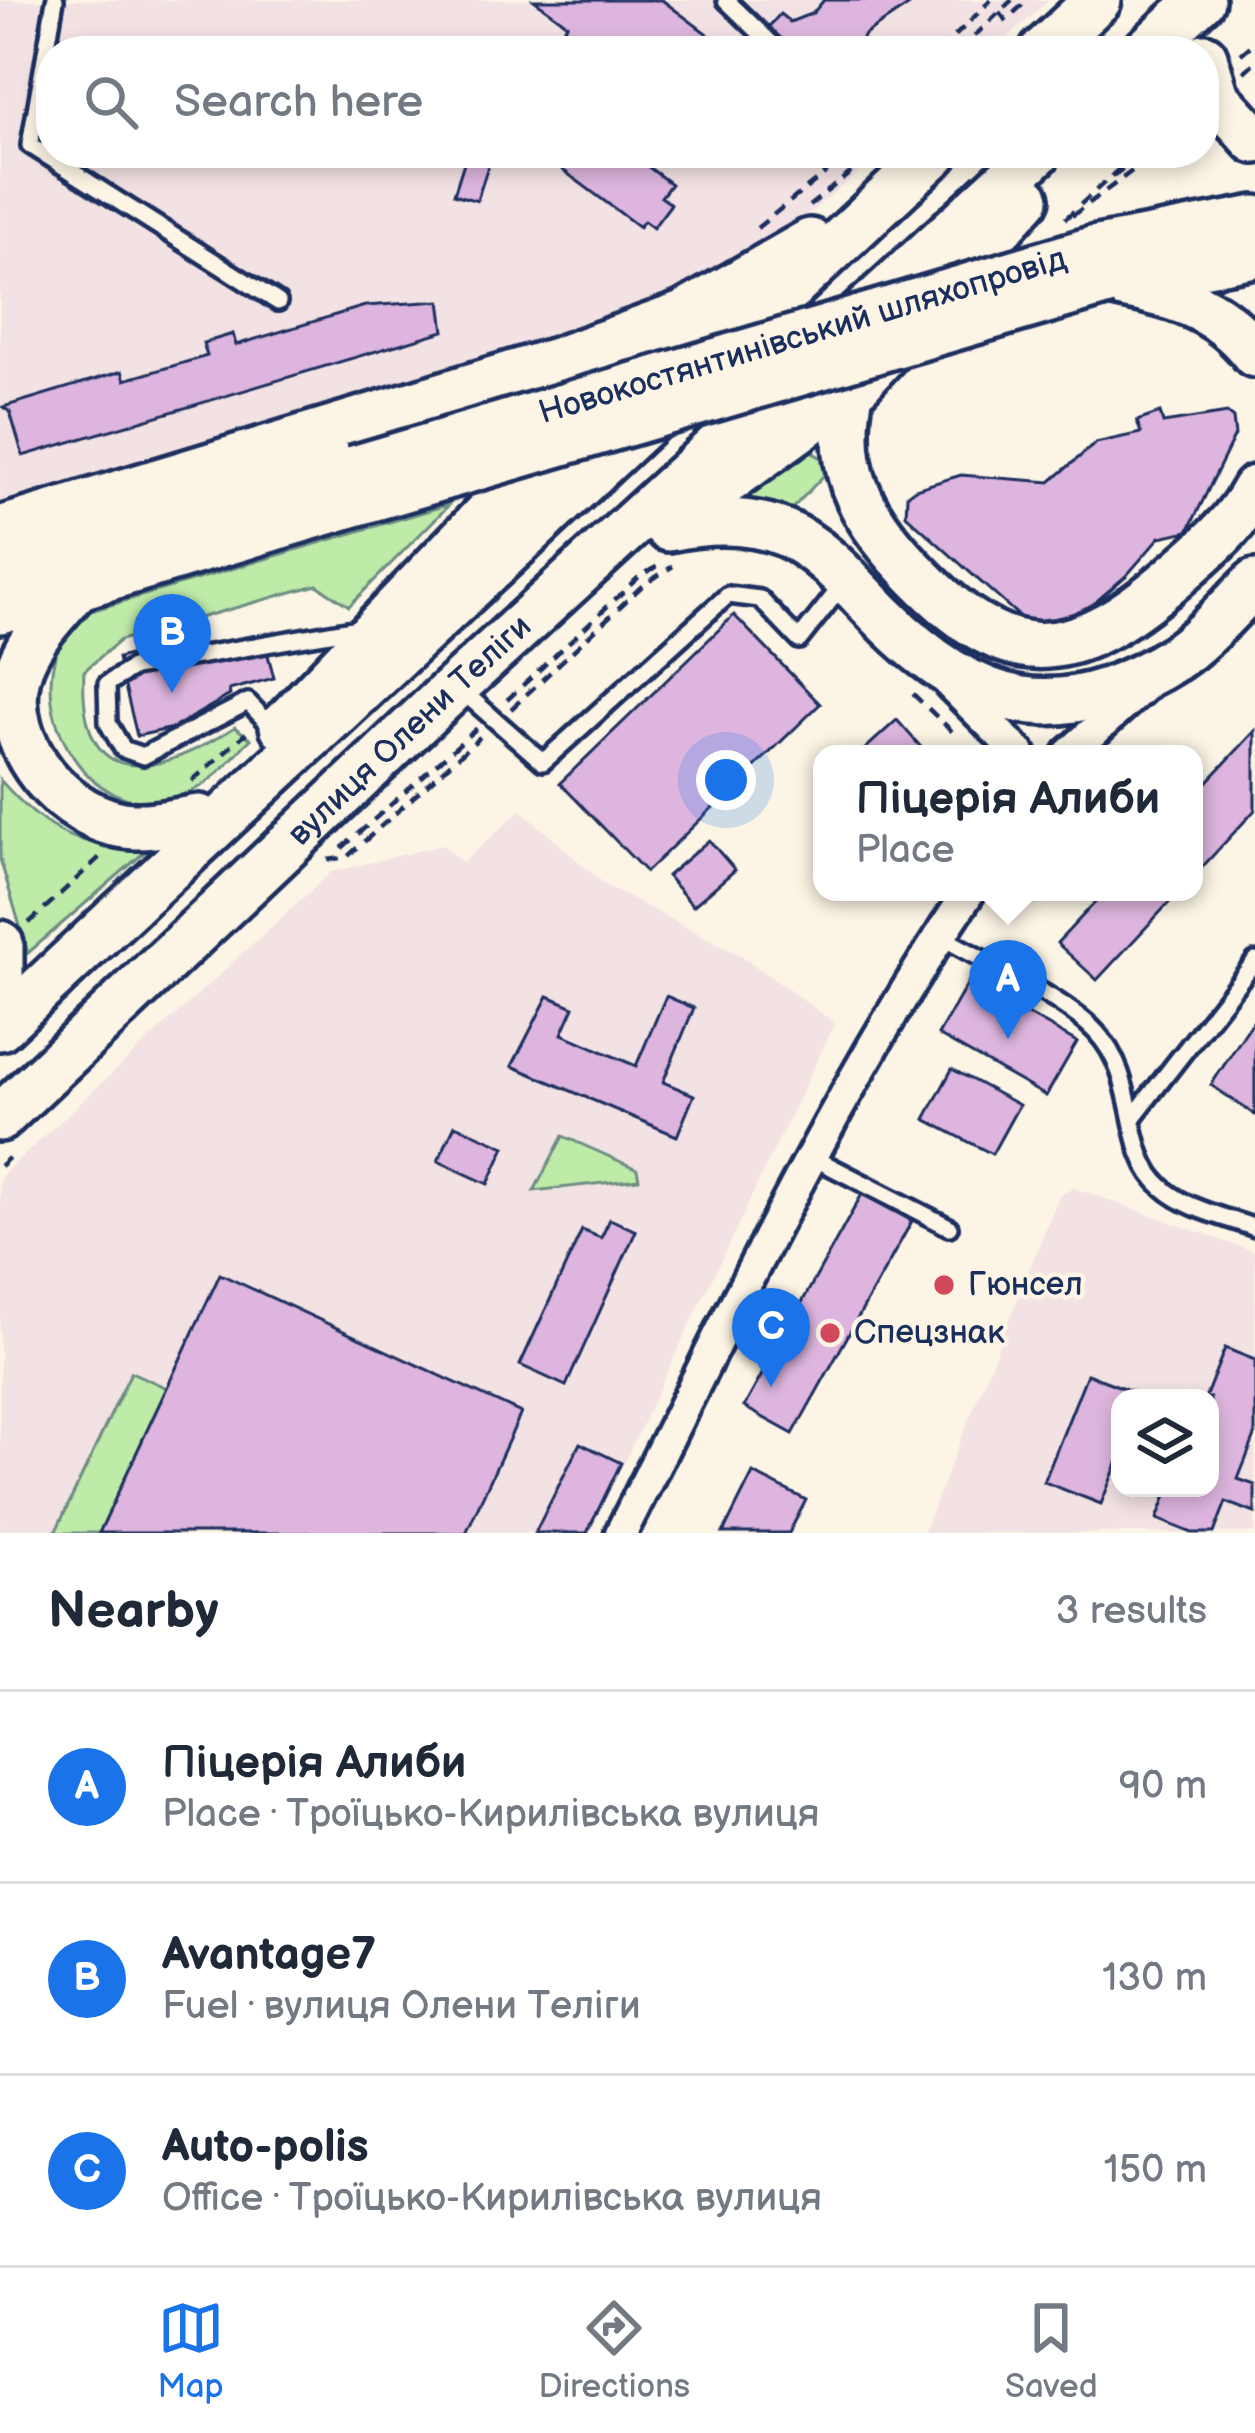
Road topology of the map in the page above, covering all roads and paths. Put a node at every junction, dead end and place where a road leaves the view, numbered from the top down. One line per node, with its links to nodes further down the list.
1 (55, 0): 10 (lane)
2 (726, 0): 11 (lane)
3 (991, 0): 12 (path)
4 (1012, 0): 9 (path)
5 (1028, 0): 9 (path)
6 (1098, 0): 14 (main road)
7 (1204, 0): 15 (main road); 16 (main road)
8 (1221, 0): 17 (main road)
9 (999, 13): 13 (path)
10 (49, 36)
11 (763, 36)
12 (955, 36)
13 (975, 36)
14 (1059, 36)
15 (1164, 36)
16 (1174, 36)
17 (1216, 36)
18 (1255, 42): 20 (path)
19 (1255, 54): 20 (path)
20 (1223, 56)
21 (1219, 100): 23 (main road)
22 (36, 110): 24 (lane)
23 (1255, 140)
24 (36, 149)
25 (66, 168): 38 (lane)
26 (910, 168): 35 (main road)
27 (913, 168): 62 (main road, вулиця Олени Теліги)
28 (1021, 168): 53 (main road, вулиця Олени Теліги)
29 (1054, 168): 40 (main road)
30 (1119, 168): 33 (path)
31 (1126, 168): 33 (path)
32 (1142, 168): 36 (path)
33 (1105, 180): 36 (path)
34 (1255, 219): 36 (main road, Новокостянтинівський шляхопровід)
35 (810, 242): 43 (main road); 50 (main road)
36 (1087, 251): 37 (main road, Новокостянтинівський шляхопровід); 39 (main road); 41 (main road, Новокостянтинівський шляхопровід, bridge)
37 (1255, 254)
38 (278, 302)
39 (1255, 354)
40 (850, 392): 42 (main road); 44 (main road)
41 (359, 485): 45 (main road); 48 (main road)
42 (1255, 489)
43 (0, 530)
44 (667, 543): 46 (main road); 53 (main road); 54 (path)
45 (0, 575)
46 (846, 580): 51 (main road); 54 (lane)
47 (1255, 584): 52 (main road)
48 (79, 585): 49 (main road); 58 (main road)
49 (0, 610)
50 (373, 627): 55 (main road); 55 (lane)
51 (911, 646): 52 (main road); 56 (street)
52 (1179, 656): 57 (street)
53 (456, 686): 54 (lane); 69 (main road, вулиця Олени Теліги)
54 (490, 717): 60 (path)
55 (264, 730): 58 (main road); 58 (path)
56 (1011, 745)
57 (1080, 745)
58 (192, 802): 62 (main road)
59 (107, 850): 64 (path)
60 (313, 874)
61 (963, 901): 63 (street)
62 (112, 924): 67 (main road, вулиця Олени Теліги)
63 (940, 936): 68 (lane); 70 (street)
64 (10, 937): 66 (main road)
65 (1255, 961): 68 (lane)
66 (0, 984)
67 (0, 1027)
68 (1134, 1116): 73 (lane)
69 (8, 1134): 71 (path)
70 (810, 1156): 72 (lane); 74 (street)
71 (0, 1166)
72 (949, 1227)
73 (1255, 1228)
74 (622, 1533)

